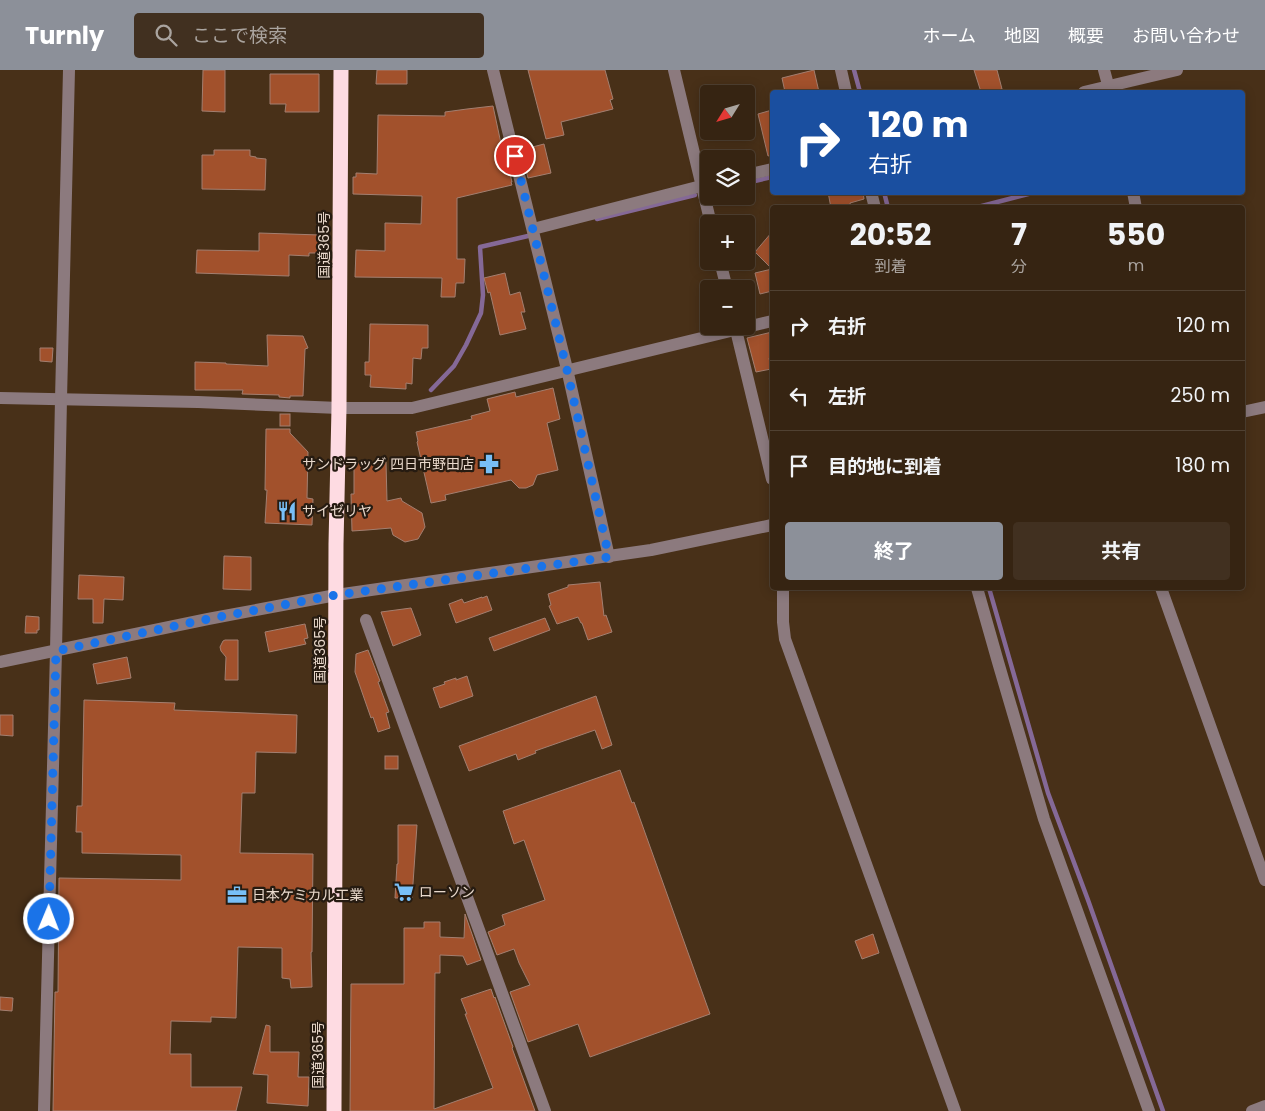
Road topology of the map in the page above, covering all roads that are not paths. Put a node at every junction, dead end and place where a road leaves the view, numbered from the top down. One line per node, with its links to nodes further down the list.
1 (69, 70): 21 (street)
2 (341, 70): 23 (highway, 国道365号)
3 (493, 70): 14 (street)
4 (674, 70): 10 (street)
5 (841, 70): 8 (street)
6 (1104, 70): 9 (street)
7 (1177, 70): 9 (street)
8 (846, 90)
9 (1109, 90)
10 (700, 163)
11 (770, 169): 12 (street)
12 (755, 173)
13 (700, 186): 14 (street)
14 (533, 229): 19 (street)
15 (770, 321): 16 (street)
16 (755, 324)
17 (708, 335): 19 (street)
18 (738, 335): 25 (street)
19 (567, 370): 23 (street); 27 (street)
20 (0, 398): 21 (street)
21 (61, 399): 23 (street); 33 (street)
22 (1265, 407): 24 (street)
23 (339, 408): 31 (highway, 国道365号)
24 (1245, 411)
25 (770, 471)
26 (770, 525): 27 (street)
27 (609, 557): 31 (street)
28 (783, 590): 40 (street)
29 (978, 590): 41 (street)
30 (1162, 590): 35 (street)
31 (336, 595): 33 (street); 38 (highway, 国道365号)
32 (366, 620): 39 (street)
33 (56, 651): 34 (street); 37 (street)
34 (0, 662)
35 (1265, 880)
36 (1265, 1106): 42 (street)
37 (44, 1111)
38 (334, 1111)
39 (545, 1111)
40 (955, 1111)
41 (1149, 1111)
42 (1252, 1111)

